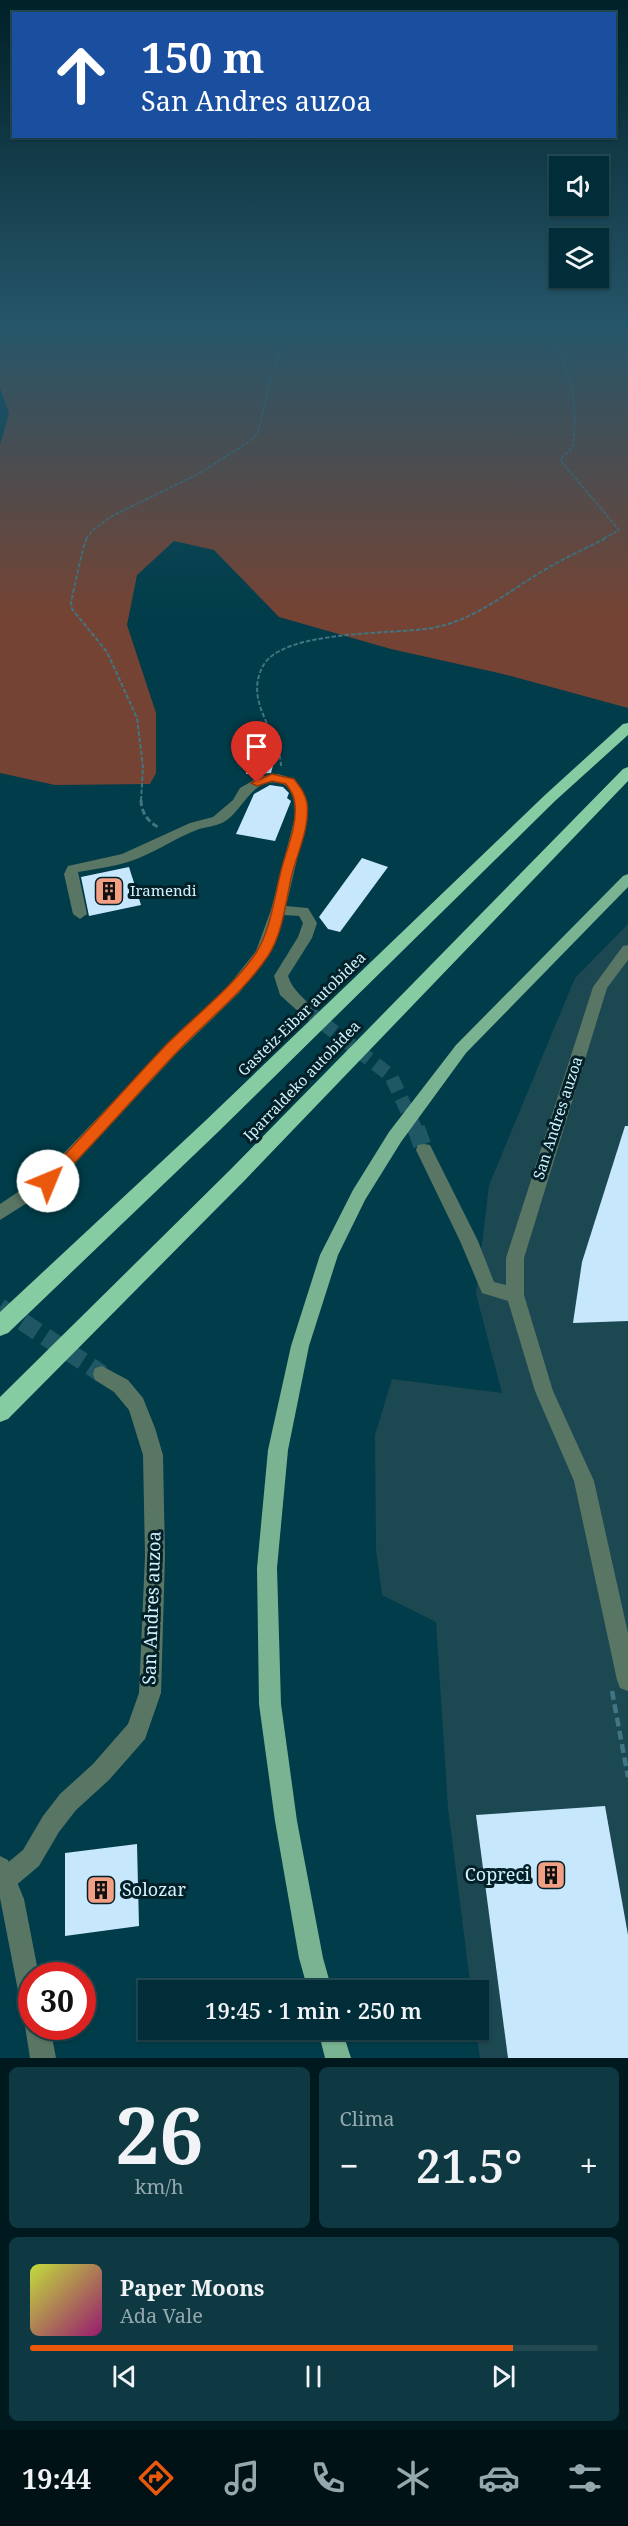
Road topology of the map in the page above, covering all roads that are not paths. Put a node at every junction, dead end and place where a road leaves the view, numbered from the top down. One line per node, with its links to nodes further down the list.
1 (628, 727): 11 (highway, Gasteiz-Eibar autobidea)
2 (628, 772): 13 (highway, Iparraldeko autobidea)
3 (628, 879): 17 (main road)
4 (279, 910): 5 (street); 7 (street); 9 (street)
5 (80, 914)
6 (628, 950): 10 (street, San Andres auzoa)
7 (306, 1010)
8 (424, 1150): 10 (street)
9 (0, 1213)
10 (515, 1295): 14 (street, San Andres auzoa)
11 (0, 1326)
12 (102, 1374): 15 (street, San Andres auzoa)
13 (0, 1412)
14 (620, 1683)
15 (2, 1877): 16 (street, San Andres auzoa)
16 (24, 1962)
17 (318, 1980)
18 (40, 2040): 20 (street)
19 (333, 2040): 21 (main road)
20 (43, 2058)
21 (338, 2058)

